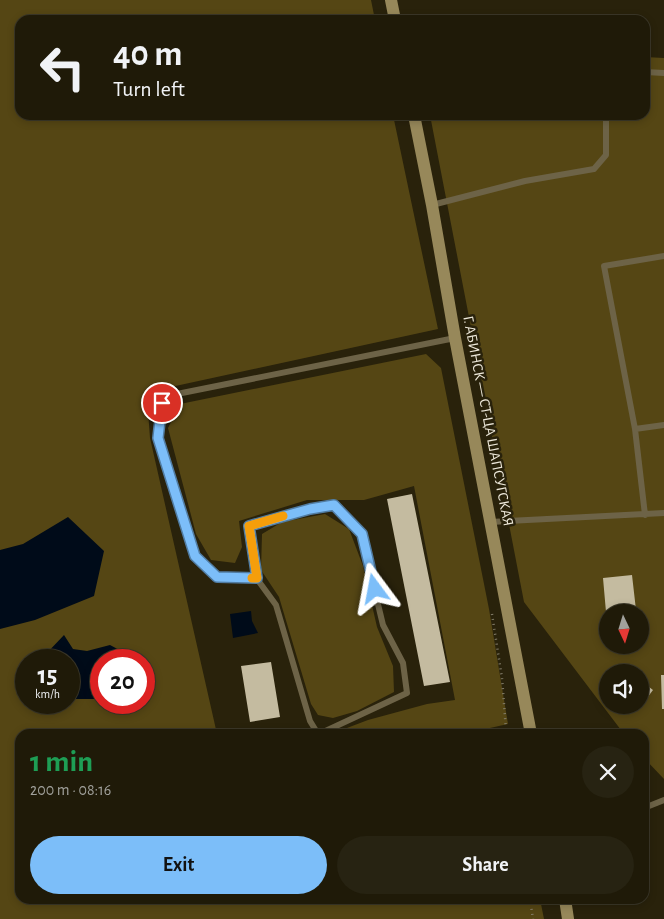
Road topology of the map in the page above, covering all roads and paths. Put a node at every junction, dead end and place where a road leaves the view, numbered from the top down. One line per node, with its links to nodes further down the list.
1 (391, 0): 2 (main road)
2 (394, 15)
3 (650, 72): 4 (lane)
4 (664, 73)
5 (415, 120): 7 (main road, Г. АБИНСК — СТ-ЦА ШАПСУГСКАЯ)
6 (606, 120): 7 (lane)
7 (432, 205): 9 (main road, Г. АБИНСК — СТ-ЦА ШАПСУГСКАЯ)
8 (664, 256): 11 (lane)
9 (455, 338): 14 (main road, Г. АБИНСК — СТ-ЦА ШАПСУГСКАЯ); 15 (lane)
10 (664, 425): 11 (lane)
11 (635, 429): 13 (lane)
12 (664, 513): 13 (lane)
13 (645, 515): 14 (lane)
14 (490, 522): 18 (main road, Г. АБИНСК — СТ-ЦА ШАПСУГСКАЯ)
15 (257, 578): 16 (lane); 17 (lane)
16 (315, 729)
17 (330, 729)
18 (530, 729)
19 (664, 800): 20 (lane)
20 (649, 806)
21 (531, 904): 23 (path)
22 (566, 904): 24 (main road)
23 (533, 919)
24 (568, 919)

